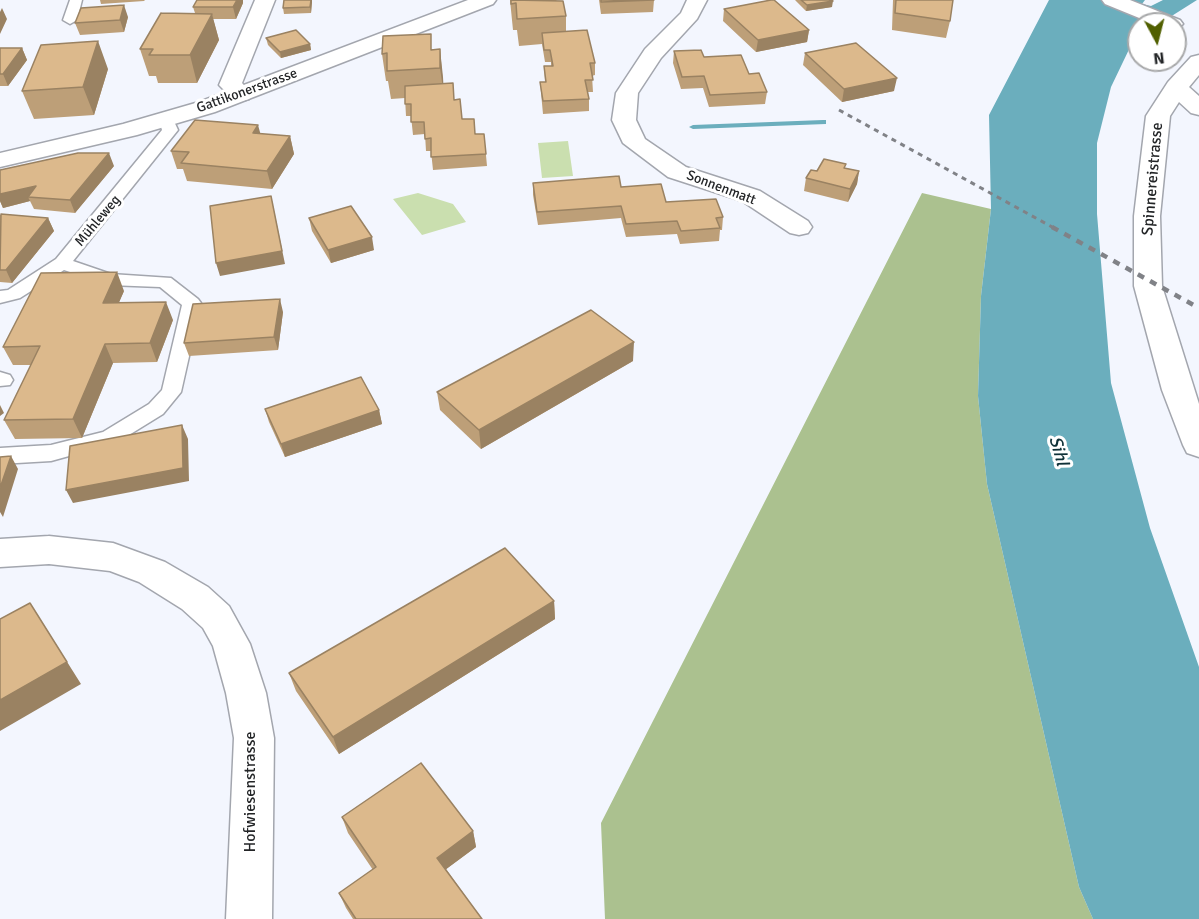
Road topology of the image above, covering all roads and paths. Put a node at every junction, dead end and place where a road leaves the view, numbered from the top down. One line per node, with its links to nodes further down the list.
1 (76, 0): 7 (lane)
2 (265, 0): 10 (street)
3 (486, 0): 10 (street, Gattikonerstrasse)
4 (697, 0): 14 (street, Sonnenmatt)
5 (1112, 0): 6 (street)
6 (1142, 12)
7 (70, 20)
8 (1199, 62): 9 (street, Spinnereistrasse)
9 (1176, 87): 11 (street); 17 (street, Spinnereistrasse)
10 (241, 94): 12 (street, Gattikonerstrasse)
11 (1199, 108)
12 (167, 120): 13 (street, Gattikonerstrasse); 15 (lane, Mühleweg)
13 (0, 160)
14 (799, 227)
15 (62, 262): 16 (lane, Mühleweg); 18 (lane)
16 (0, 297)
17 (1199, 445)
18 (0, 456)
19 (0, 553): 20 (street, Hofwiesenstrasse)
20 (249, 919)

